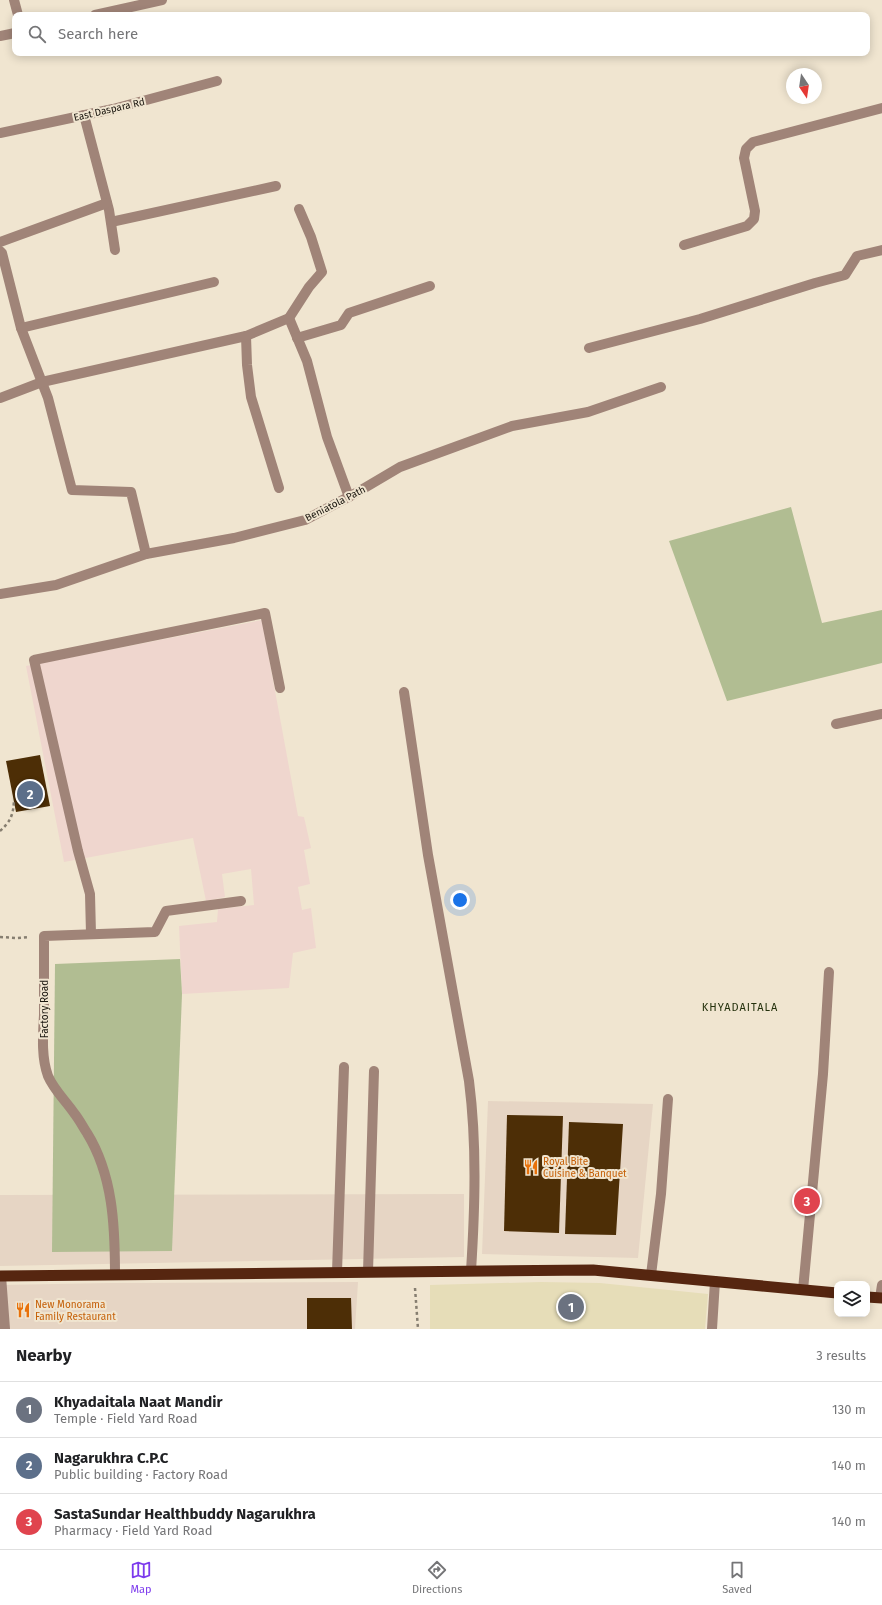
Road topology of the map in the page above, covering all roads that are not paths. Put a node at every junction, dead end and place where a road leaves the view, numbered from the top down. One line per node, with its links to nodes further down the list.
1 (14, 0): 3 (street)
2 (162, 0): 4 (street)
3 (17, 12)
4 (108, 12)
5 (12, 34): 6 (street)
6 (0, 36)
7 (217, 81): 9 (street, East Daspara Rd)
8 (882, 108): 16 (street)
9 (84, 115): 10 (street, East Daspara Rd); 12 (street)
10 (0, 133)
11 (276, 186): 14 (street)
12 (107, 203): 14 (street); 15 (street)
13 (300, 209): 22 (street)
14 (111, 222): 17 (street)
15 (0, 242)
16 (684, 244)
17 (115, 250)
18 (882, 250): 26 (street)
19 (0, 251): 23 (street)
20 (214, 282): 23 (street)
21 (430, 286): 25 (street)
22 (288, 318): 24 (street); 25 (street)
23 (21, 328): 27 (street)
24 (246, 336): 27 (street); 30 (street)
25 (297, 338): 31 (street)
26 (588, 348)
27 (42, 382): 29 (street); 32 (street)
28 (661, 387): 31 (street, Beniatola Path)
29 (0, 398)
30 (279, 488)
31 (349, 497): 32 (street, Beniatola Path)
32 (146, 554): 33 (street, Beniatola Path)
33 (0, 594)
34 (280, 688): 39 (street)
35 (404, 692): 44 (street)
36 (882, 714): 37 (street)
37 (836, 724)
38 (241, 901): 39 (street)
39 (91, 934): 47 (street, Factory Road)
40 (829, 972): 52 (street)
41 (344, 1067): 45 (street)
42 (374, 1071): 46 (street)
43 (668, 1099): 48 (street)
44 (471, 1271): 46 (highway); 48 (highway)
45 (338, 1272): 46 (highway); 47 (highway)
46 (368, 1272)
47 (115, 1275): 49 (highway)
48 (652, 1275): 50 (highway)
49 (0, 1276): 56 (street)
50 (716, 1281): 52 (highway); 57 (street)
51 (882, 1285): 55 (street)
52 (803, 1290): 53 (highway)
53 (834, 1293)
54 (870, 1296): 55 (highway)
55 (881, 1298)
56 (5, 1329)
57 (712, 1329)

